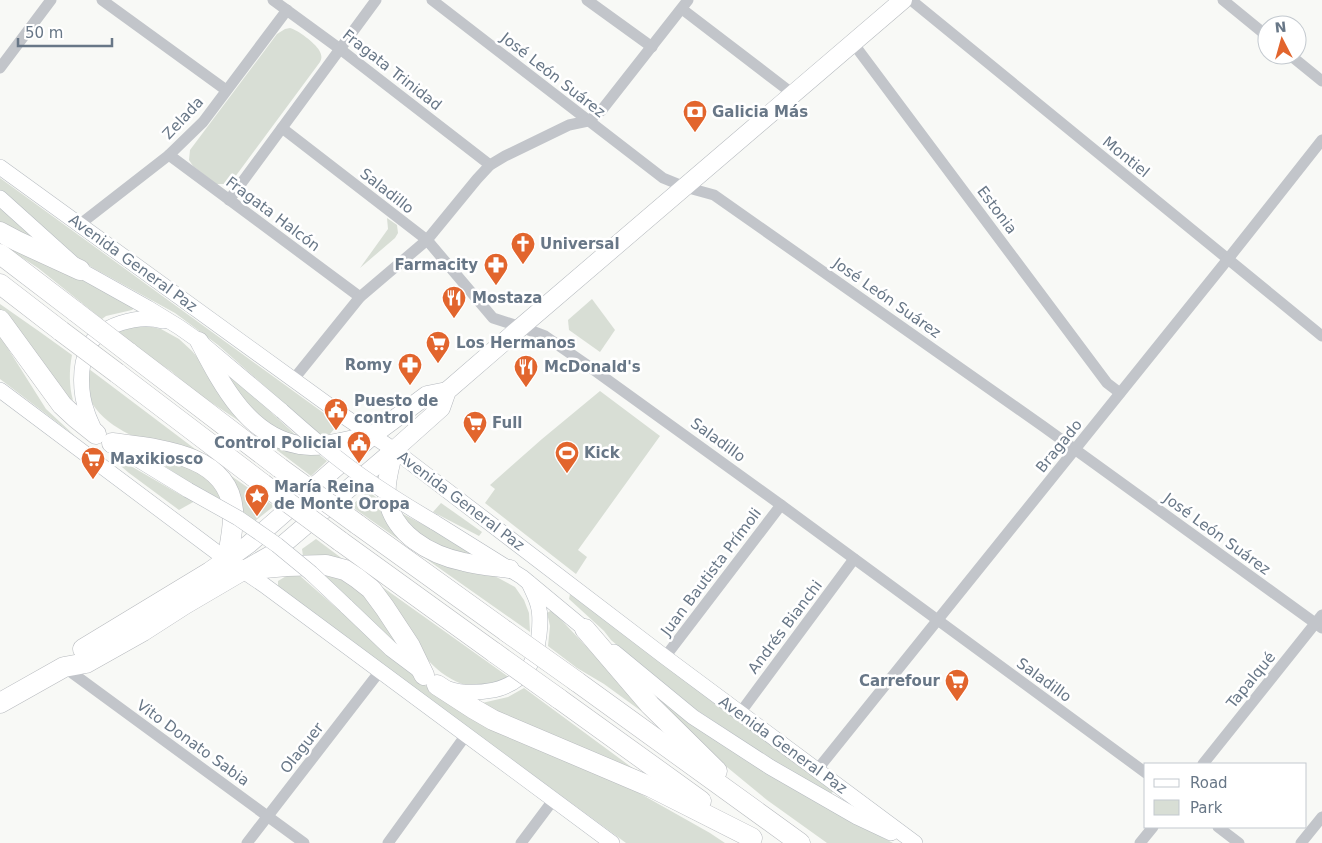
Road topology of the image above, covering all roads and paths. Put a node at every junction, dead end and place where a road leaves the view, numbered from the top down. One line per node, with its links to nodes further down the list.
1 (51, 0): 17 (street)
2 (102, 0): 19 (street)
3 (273, 0): 11 (street, Fragata Trinidad)
4 (376, 0): 15 (street)
5 (432, 0): 21 (street, José León Suárez)
6 (587, 0): 14 (street)
7 (903, 0): 13 (main road)
8 (911, 0): 34 (street, Montiel)
9 (1223, 0): 12 (street)
10 (685, 4): 14 (street); 20 (street)
11 (286, 10): 15 (street, Fragata Trinidad); 19 (street, Zelada)
12 (1257, 28)
13 (853, 43): 20 (main road); 46 (street, Estonia)
14 (652, 47): 21 (street)
15 (340, 49): 22 (street); 25 (street, Fragata Trinidad)
16 (1302, 65): 18 (street)
17 (0, 68)
18 (1322, 81)
19 (226, 90): 24 (street, Zelada)
20 (793, 94): 27 (main road)
21 (588, 121): 25 (street); 27 (street, José León Suárez)
22 (282, 128): 29 (street); 32 (street, Saladillo)
23 (1322, 140): 34 (street, Bragado)
24 (169, 155): 29 (street, Fragata Halcón); 30 (street, Zelada)
25 (490, 166): 32 (street)
26 (0, 168): 30 (main road, Avenida General Paz)
27 (685, 187): 40 (main road); 50 (street, José León Suárez)
28 (0, 198): 35 (main road)
29 (229, 200): 37 (street, Fragata Halcón)
30 (79, 225): 43 (main road, Avenida General Paz)
31 (0, 232): 35 (highway)
32 (426, 240): 37 (street); 40 (street, Saladillo)
33 (0, 254): 71 (highway, bridge)
34 (1228, 259): 41 (street, Montiel); 46 (street, Bragado)
35 (80, 270): 39 (main road)
36 (0, 284): 75 (highway, bridge)
37 (360, 298): 43 (street)
38 (0, 320): 48 (highway)
39 (179, 327): 42 (main road); 48 (main road)
40 (521, 327): 45 (main road); 51 (street, Saladillo)
41 (1322, 336)
42 (199, 341): 47 (main road); 54 (main road, bridge)
43 (293, 380): 47 (main road, Avenida General Paz)
44 (0, 390): 53 (main road)
45 (448, 391): 47 (main road); 49 (main road)
46 (1120, 393): 50 (street, Bragado)
47 (373, 435): 49 (main road, Avenida General Paz); 53 (main road)
48 (104, 439): 53 (highway); 62 (main road, bridge)
49 (394, 450): 53 (main road); 54 (main road); 59 (main road, Avenida General Paz)
50 (1075, 450): 56 (street, Bragado); 57 (street, José León Suárez)
51 (781, 505): 52 (street, Saladillo); 59 (street, Juan Bautista Prímoli)
52 (854, 559): 56 (street, Saladillo); 64 (street, Andrés Bianchi)
53 (235, 565): 60 (highway); 61 (main road); 62 (highway)
54 (510, 569): 55 (main road)
55 (529, 582): 58 (main road); 62 (main road)
56 (938, 620): 67 (street, Bragado); 68 (street, Saladillo)
57 (1320, 622): 66 (street, Tapalqué)
58 (585, 629): 71 (highway); 82 (main road)
59 (665, 657): 64 (main road, Avenida General Paz)
60 (64, 667): 63 (highway); 70 (street, Vito Donato Sabia)
61 (380, 671): 65 (main road); 70 (street, Olaguer)
62 (431, 680): 75 (highway)
63 (0, 703)
64 (740, 713): 67 (main road, Avenida General Paz)
65 (466, 735): 69 (main road); 78 (street)
66 (1204, 763)
67 (817, 770): 83 (main road, Avenida General Paz)
68 (1144, 772)
69 (554, 799): 79 (street); 80 (main road)
70 (267, 816): 76 (street, Olaguer); 77 (street, Vito Donato Sabia)
71 (765, 817): 81 (highway)
72 (1322, 817): 86 (street)
73 (1152, 828): 84 (street)
74 (1219, 828): 85 (street)
75 (756, 841)
76 (247, 843)
77 (304, 843)
78 (388, 843)
79 (521, 843)
80 (612, 843)
81 (800, 843)
82 (910, 843)
83 (915, 843)
84 (1140, 843)
85 (1240, 843)
86 (1301, 843)

